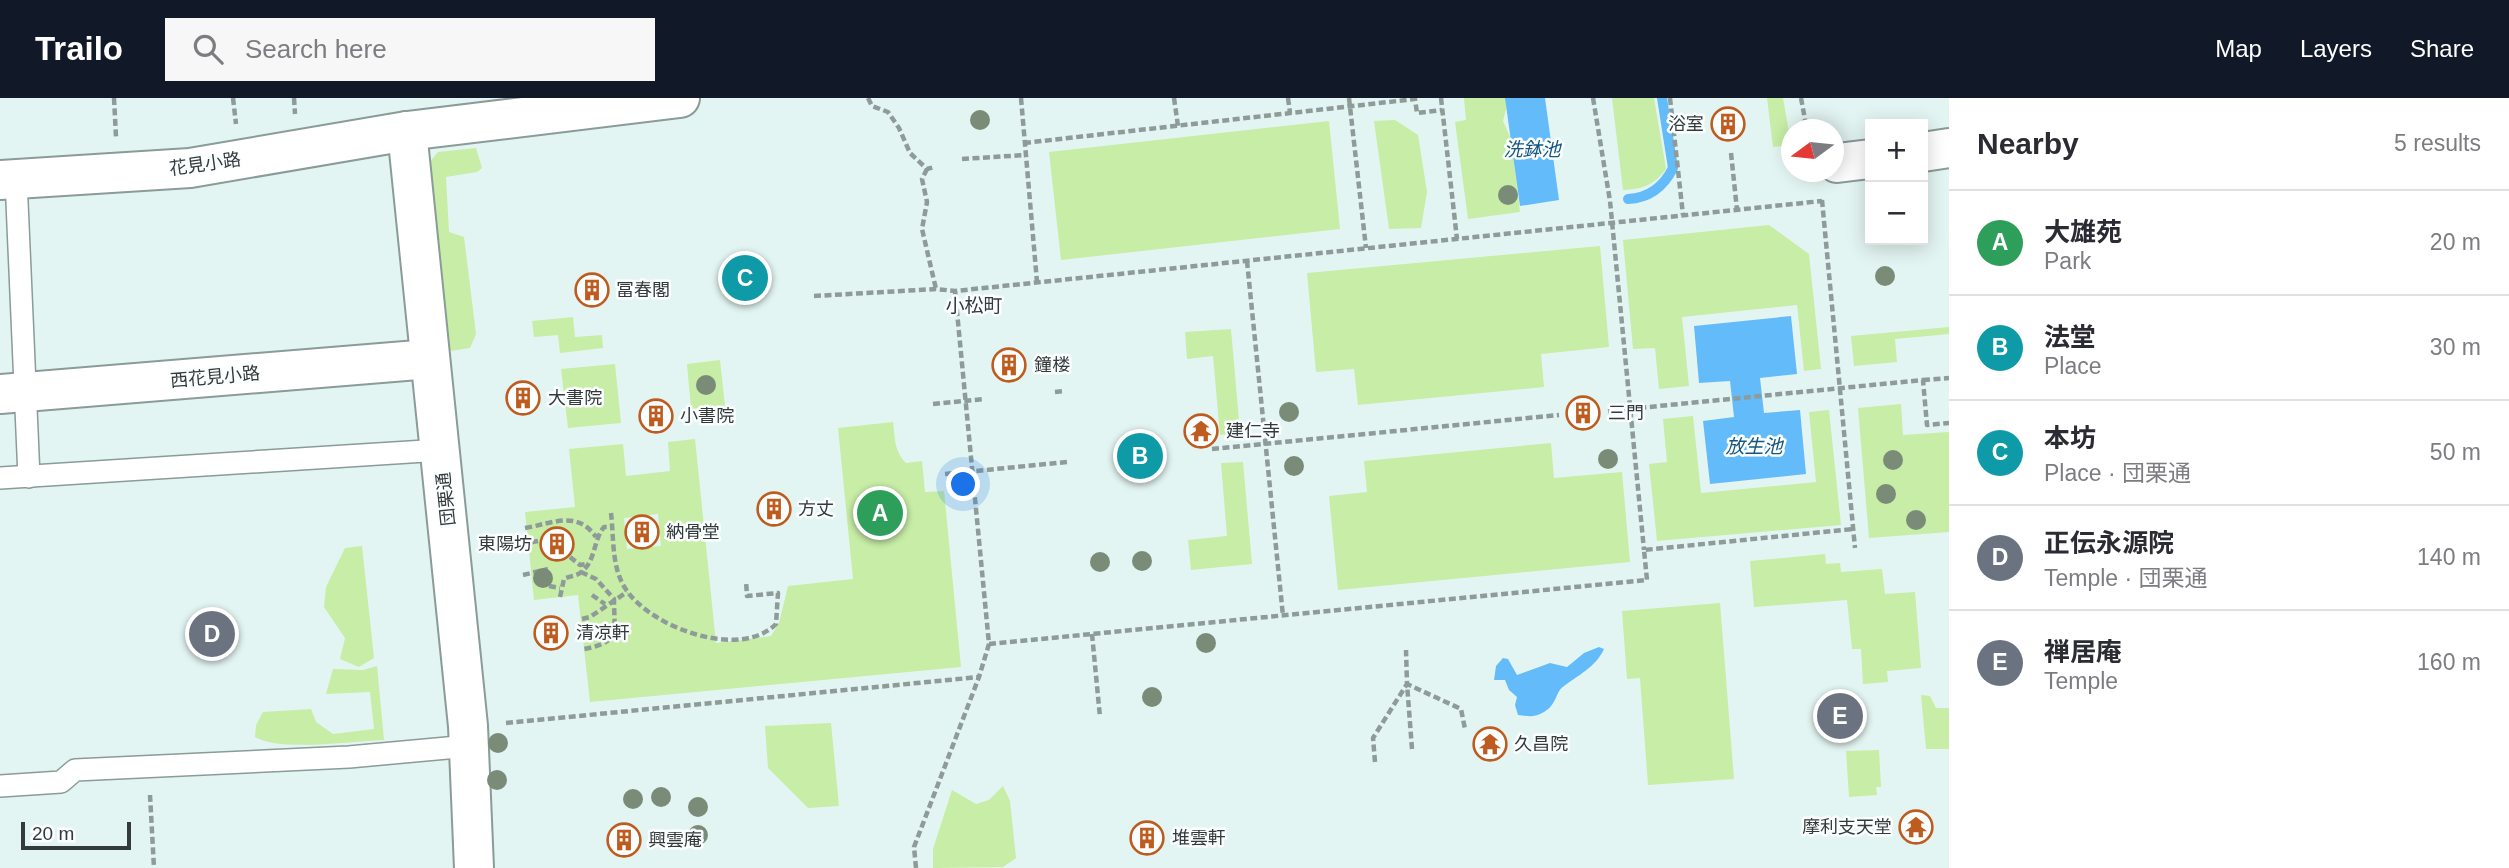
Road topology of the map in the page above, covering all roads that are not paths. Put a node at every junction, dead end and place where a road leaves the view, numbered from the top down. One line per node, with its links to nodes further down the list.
1 (680, 98): 2 (street, 花見小路)
2 (407, 131): 5 (street, 花見小路); 6 (street, 団栗通)
3 (1949, 148): 4 (street)
4 (1928, 151)
5 (8, 180): 7 (lane)
6 (430, 359): 7 (street, 西花見小路); 8 (street, 団栗通)
7 (13, 393): 9 (lane)
8 (441, 450): 9 (lane); 11 (street, 団栗通)
9 (29, 477): 10 (lane)
10 (0, 478)
11 (468, 736): 12 (lane); 13 (street, 団栗通)
12 (0, 786)
13 (474, 868)

